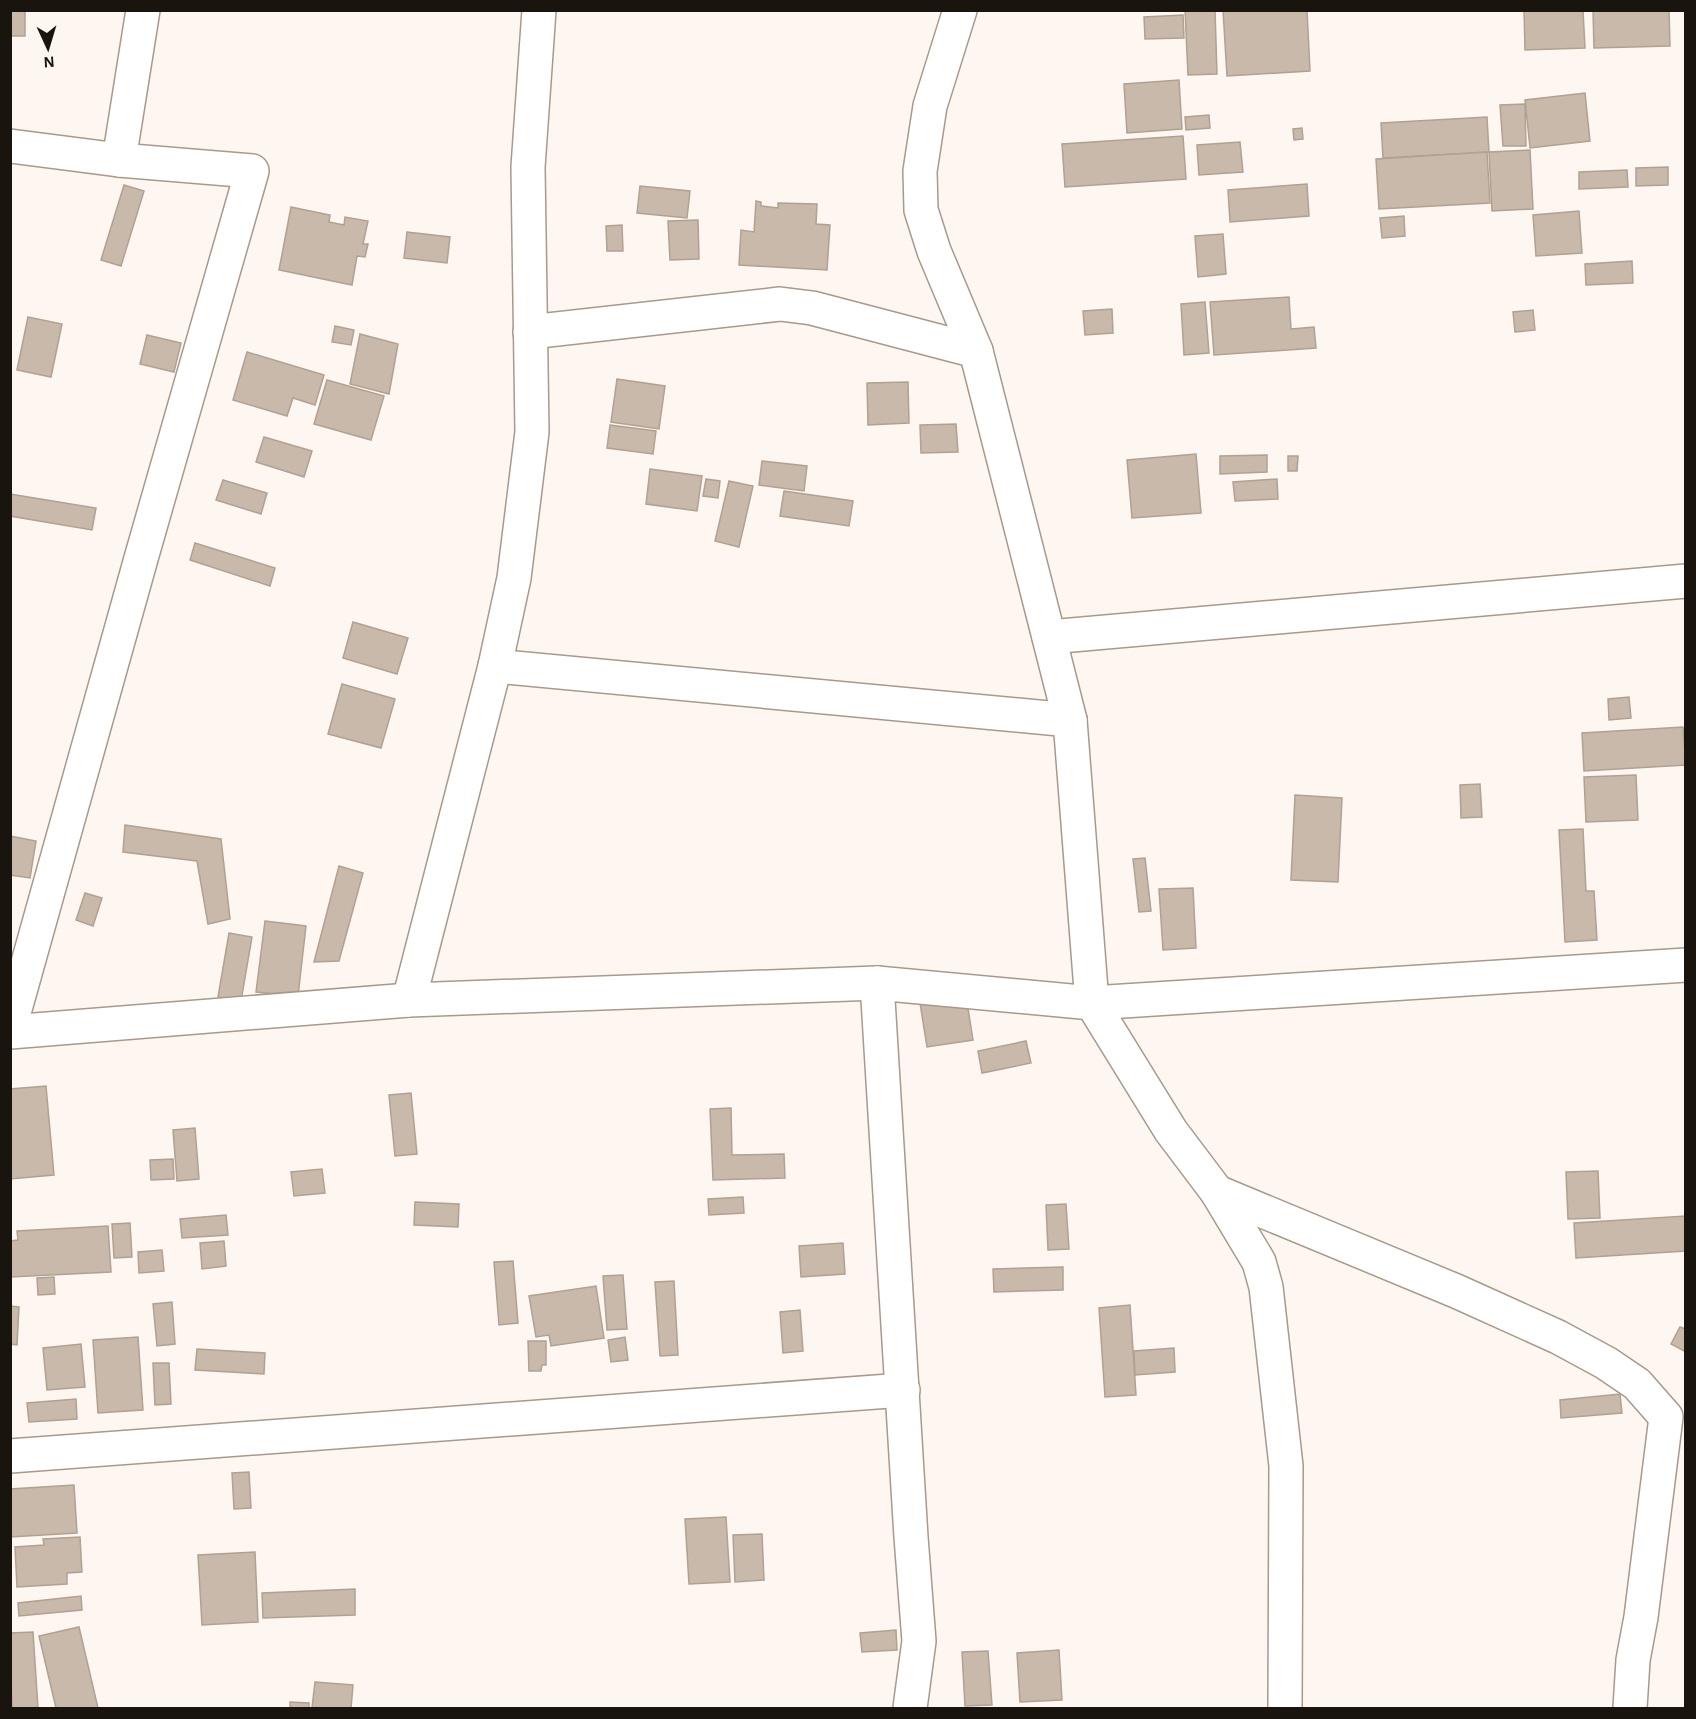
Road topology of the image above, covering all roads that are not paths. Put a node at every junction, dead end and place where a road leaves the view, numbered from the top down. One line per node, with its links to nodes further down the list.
1 (143, 10): 5 (street)
2 (539, 10): 6 (street)
3 (960, 10): 7 (street)
4 (10, 147): 5 (street)
5 (119, 160): 16 (street)
6 (530, 332): 7 (street); 10 (street)
7 (976, 351): 9 (street)
8 (1686, 581): 9 (street)
9 (1049, 637): 11 (street)
10 (495, 666): 11 (street); 14 (street)
11 (1070, 720): 15 (street)
12 (1686, 965): 15 (street)
13 (877, 983): 14 (street); 15 (street); 19 (street)
14 (409, 1000): 17 (street)
15 (1092, 1003): 18 (street)
16 (10, 1027)
17 (10, 1032)
18 (1217, 1192): 20 (street); 23 (street)
19 (903, 1390): 21 (street); 22 (street)
20 (1676, 1416): 24 (street)
21 (10, 1456)
22 (910, 1708)
23 (1278, 1708)
24 (1630, 1708)

